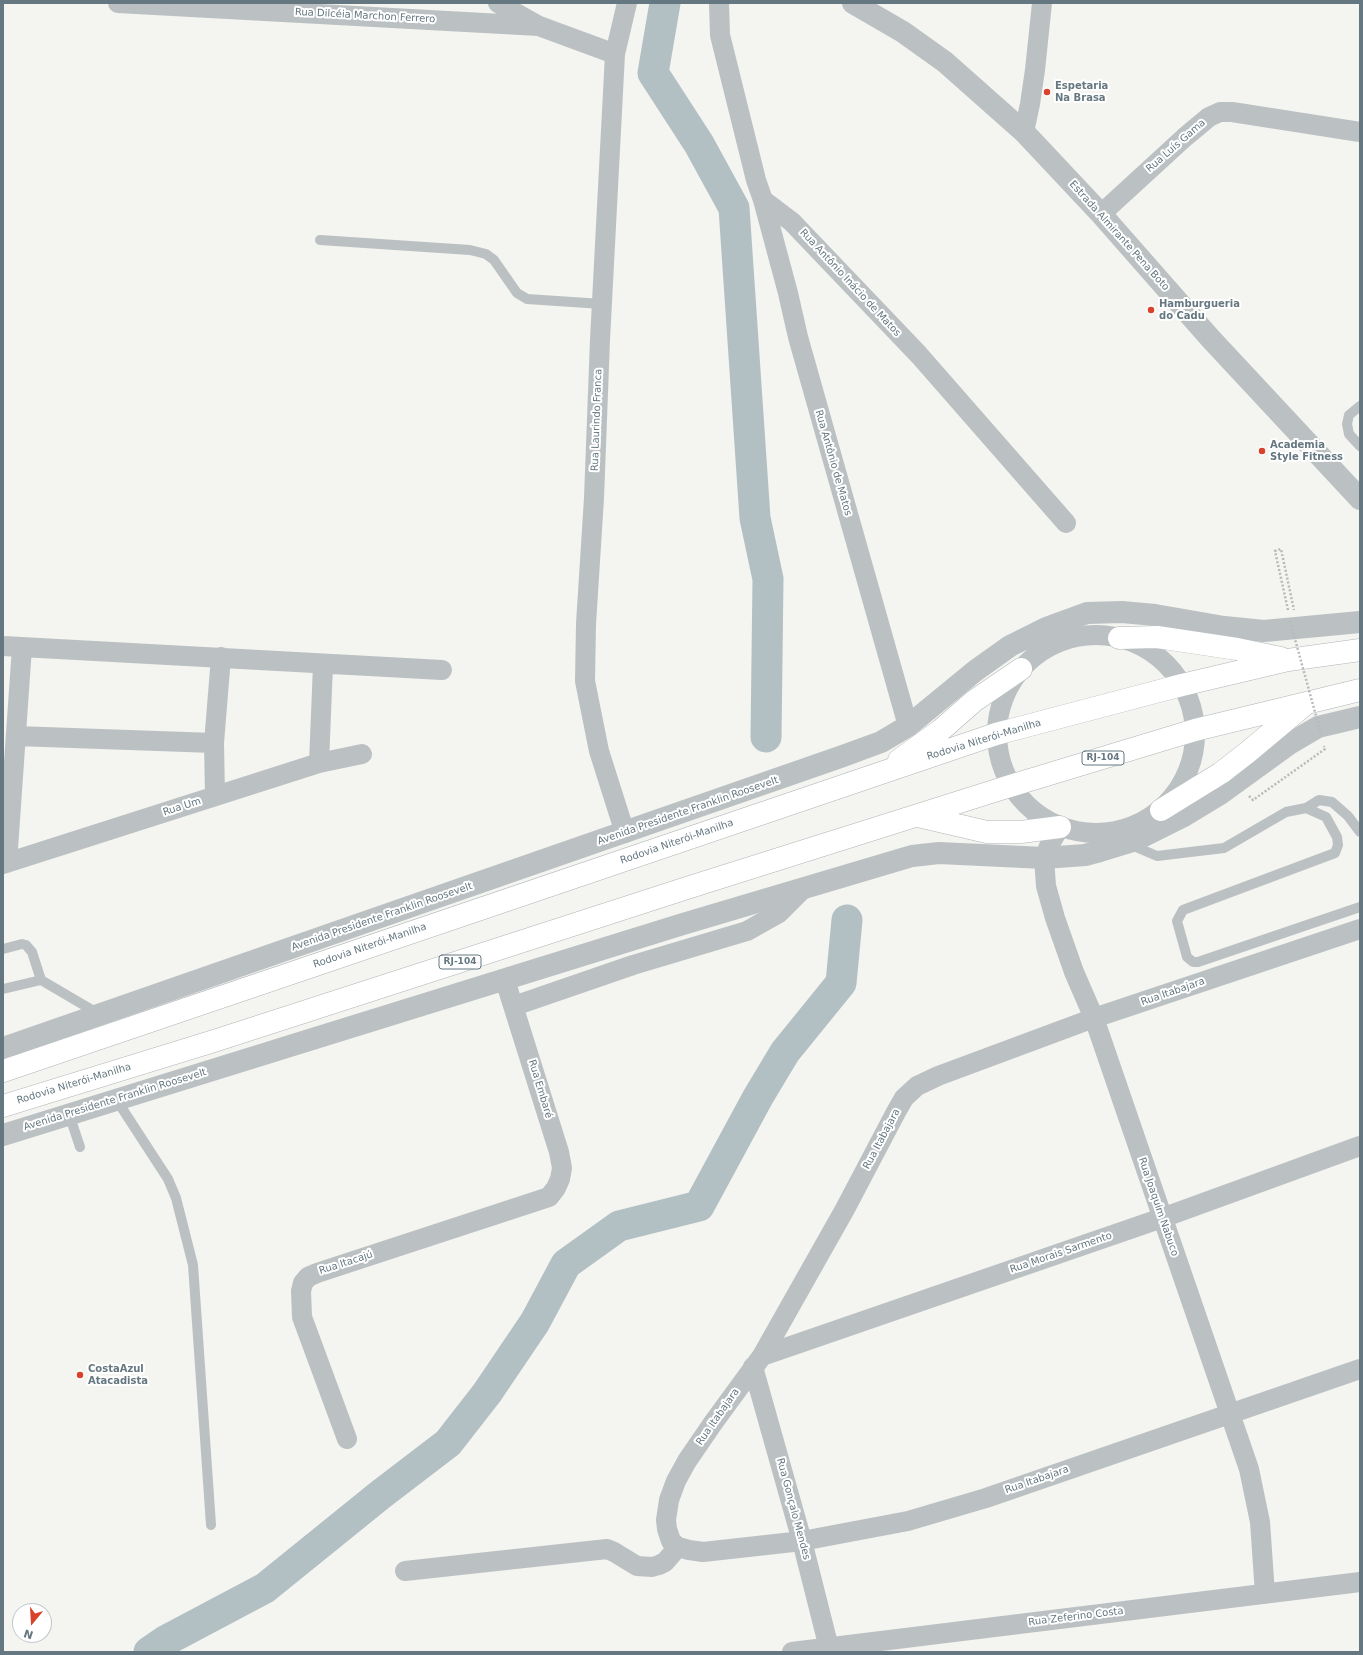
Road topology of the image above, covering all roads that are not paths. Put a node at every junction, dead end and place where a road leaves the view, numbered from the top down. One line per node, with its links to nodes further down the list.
1 (118, 3): 7 (street, Rua Dilcéia Marchon Ferrero)
2 (498, 3): 8 (street)
3 (627, 3): 9 (street, Rua Laurindo Franca)
4 (719, 3): 12 (street)
5 (853, 3): 10 (street, Estrada Almirante Pena Boto)
6 (1042, 3): 10 (street)
7 (155, 4): 8 (street, Rua Dilcéia Marchon Ferrero)
8 (539, 26): 9 (street)
9 (615, 54): 15 (street, Rua Laurindo Franca)
10 (1024, 132): 13 (street, Estrada Almirante Pena Boto)
11 (1360, 132): 13 (street, Rua Luís Gama)
12 (763, 200): 19 (street, Rua Antônio Inácio de Matos); 35 (street, Rua Antônio de Matos)
13 (1101, 214): 18 (street, Estrada Almirante Pena Boto)
14 (320, 240): 15 (lane)
15 (602, 304): 50 (street, Rua Laurindo Franca)
16 (1360, 406): 17 (lane)
17 (1360, 446)
18 (1360, 499)
19 (1066, 523)
20 (1087, 613): 21 (street, Avenida Presidente Franklin Roosevelt); 22 (street); 35 (street, Avenida Presidente Franklin Roosevelt)
21 (1360, 622)
22 (1085, 636): 23 (street); 29 (street)
23 (1119, 638): 27 (highway); 31 (street)
24 (12, 646): 26 (street); 38 (street)
25 (1360, 650): 27 (highway, Rodovia Niterói-Manilha)
26 (221, 657): 28 (street); 39 (street)
27 (1288, 660): 31 (highway, Rodovia Niterói-Manilha)
28 (324, 665): 30 (street); 41 (street)
29 (1021, 669): 37 (street); 42 (highway)
30 (442, 670)
31 (1182, 685): 36 (street); 37 (highway, Rodovia Niterói-Manilha)
32 (1360, 690): 33 (highway, Rodovia Niterói-Manilha / RJ-104)
33 (1307, 703): 36 (highway, Rodovia Niterói-Manilha / RJ-104); 46 (highway)
34 (1360, 717): 51 (street, Avenida Presidente Franklin Roosevelt)
35 (908, 726): 50 (street, Avenida Presidente Franklin Roosevelt)
36 (1195, 730): 43 (highway, Rodovia Niterói-Manilha / RJ-104); 46 (street)
37 (996, 734): 42 (highway, Rodovia Niterói-Manilha); 43 (street)
38 (16, 736): 39 (street); 53 (street)
39 (214, 743): 44 (street)
40 (362, 754): 41 (street, Rua Um)
41 (319, 763): 44 (street, Rua Um)
42 (878, 774): 65 (highway, Rodovia Niterói-Manilha)
43 (1010, 786): 47 (highway, Rodovia Niterói-Manilha / RJ-104); 48 (street)
44 (215, 796): 53 (street, Rua Um)
45 (1306, 808): 49 (lane); 51 (lane); 55 (lane)
46 (1161, 810): 48 (street)
47 (916, 816): 48 (highway); 69 (highway, Rodovia Niterói-Manilha / RJ-104)
48 (1060, 827): 52 (street, Rua Joaquim Nabuco)
49 (1360, 832)
50 (624, 833): 62 (street, Avenida Presidente Franklin Roosevelt)
51 (1125, 843): 52 (street, Avenida Presidente Franklin Roosevelt)
52 (1044, 858): 54 (street, Avenida Presidente Franklin Roosevelt); 63 (street, Rua Joaquim Nabuco)
53 (5, 863)
54 (804, 888): 59 (street, Avenida Presidente Franklin Roosevelt); 61 (street)
55 (1360, 907)
56 (1360, 929): 63 (street, Rua Itabajara)
57 (3, 949): 58 (lane)
58 (41, 980): 60 (lane); 62 (lane)
59 (506, 980): 61 (street, Rua Embaré); 68 (street, Avenida Presidente Franklin Roosevelt)
60 (3, 989)
61 (514, 1006): 74 (street, Rua Embaré)
62 (100, 1015): 64 (street, Avenida Presidente Franklin Roosevelt)
63 (1094, 1018): 75 (street, Rua Joaquim Nabuco); 76 (street, Rua Itabajara)
64 (3, 1048)
65 (38, 1058): 66 (highway); 67 (highway, Rodovia Niterói-Manilha)
66 (3, 1061)
67 (3, 1071)
68 (116, 1099): 70 (street, Avenida Presidente Franklin Roosevelt); 80 (lane)
69 (3, 1106)
70 (69, 1114): 71 (street, Avenida Presidente Franklin Roosevelt); 73 (lane)
71 (3, 1135)
72 (1360, 1146): 75 (street, Rua Morais Sarmento)
73 (80, 1147)
74 (549, 1197): 79 (street, Rua Itacajú)
75 (1162, 1218): 76 (street, Rua Morais Sarmento); 78 (street, Rua Joaquim Nabuco)
76 (757, 1362): 81 (street, Rua Gonçalo Mendes); 82 (street, Rua Itabajara)
77 (1360, 1369): 78 (street, Rua Itabajara)
78 (1229, 1414): 81 (street, Rua Itabajara); 85 (street, Rua Joaquim Nabuco)
79 (347, 1439)
80 (211, 1525)
81 (802, 1541): 82 (street, Rua Itabajara); 86 (street, Rua Gonçalo Mendes)
82 (678, 1547): 83 (street)
83 (405, 1571)
84 (1360, 1582): 85 (street, Rua Zeferino Costa)
85 (1265, 1594): 86 (street, Rua Zeferino Costa)
86 (830, 1650): 87 (street, Rua Zeferino Costa)
87 (792, 1652)

